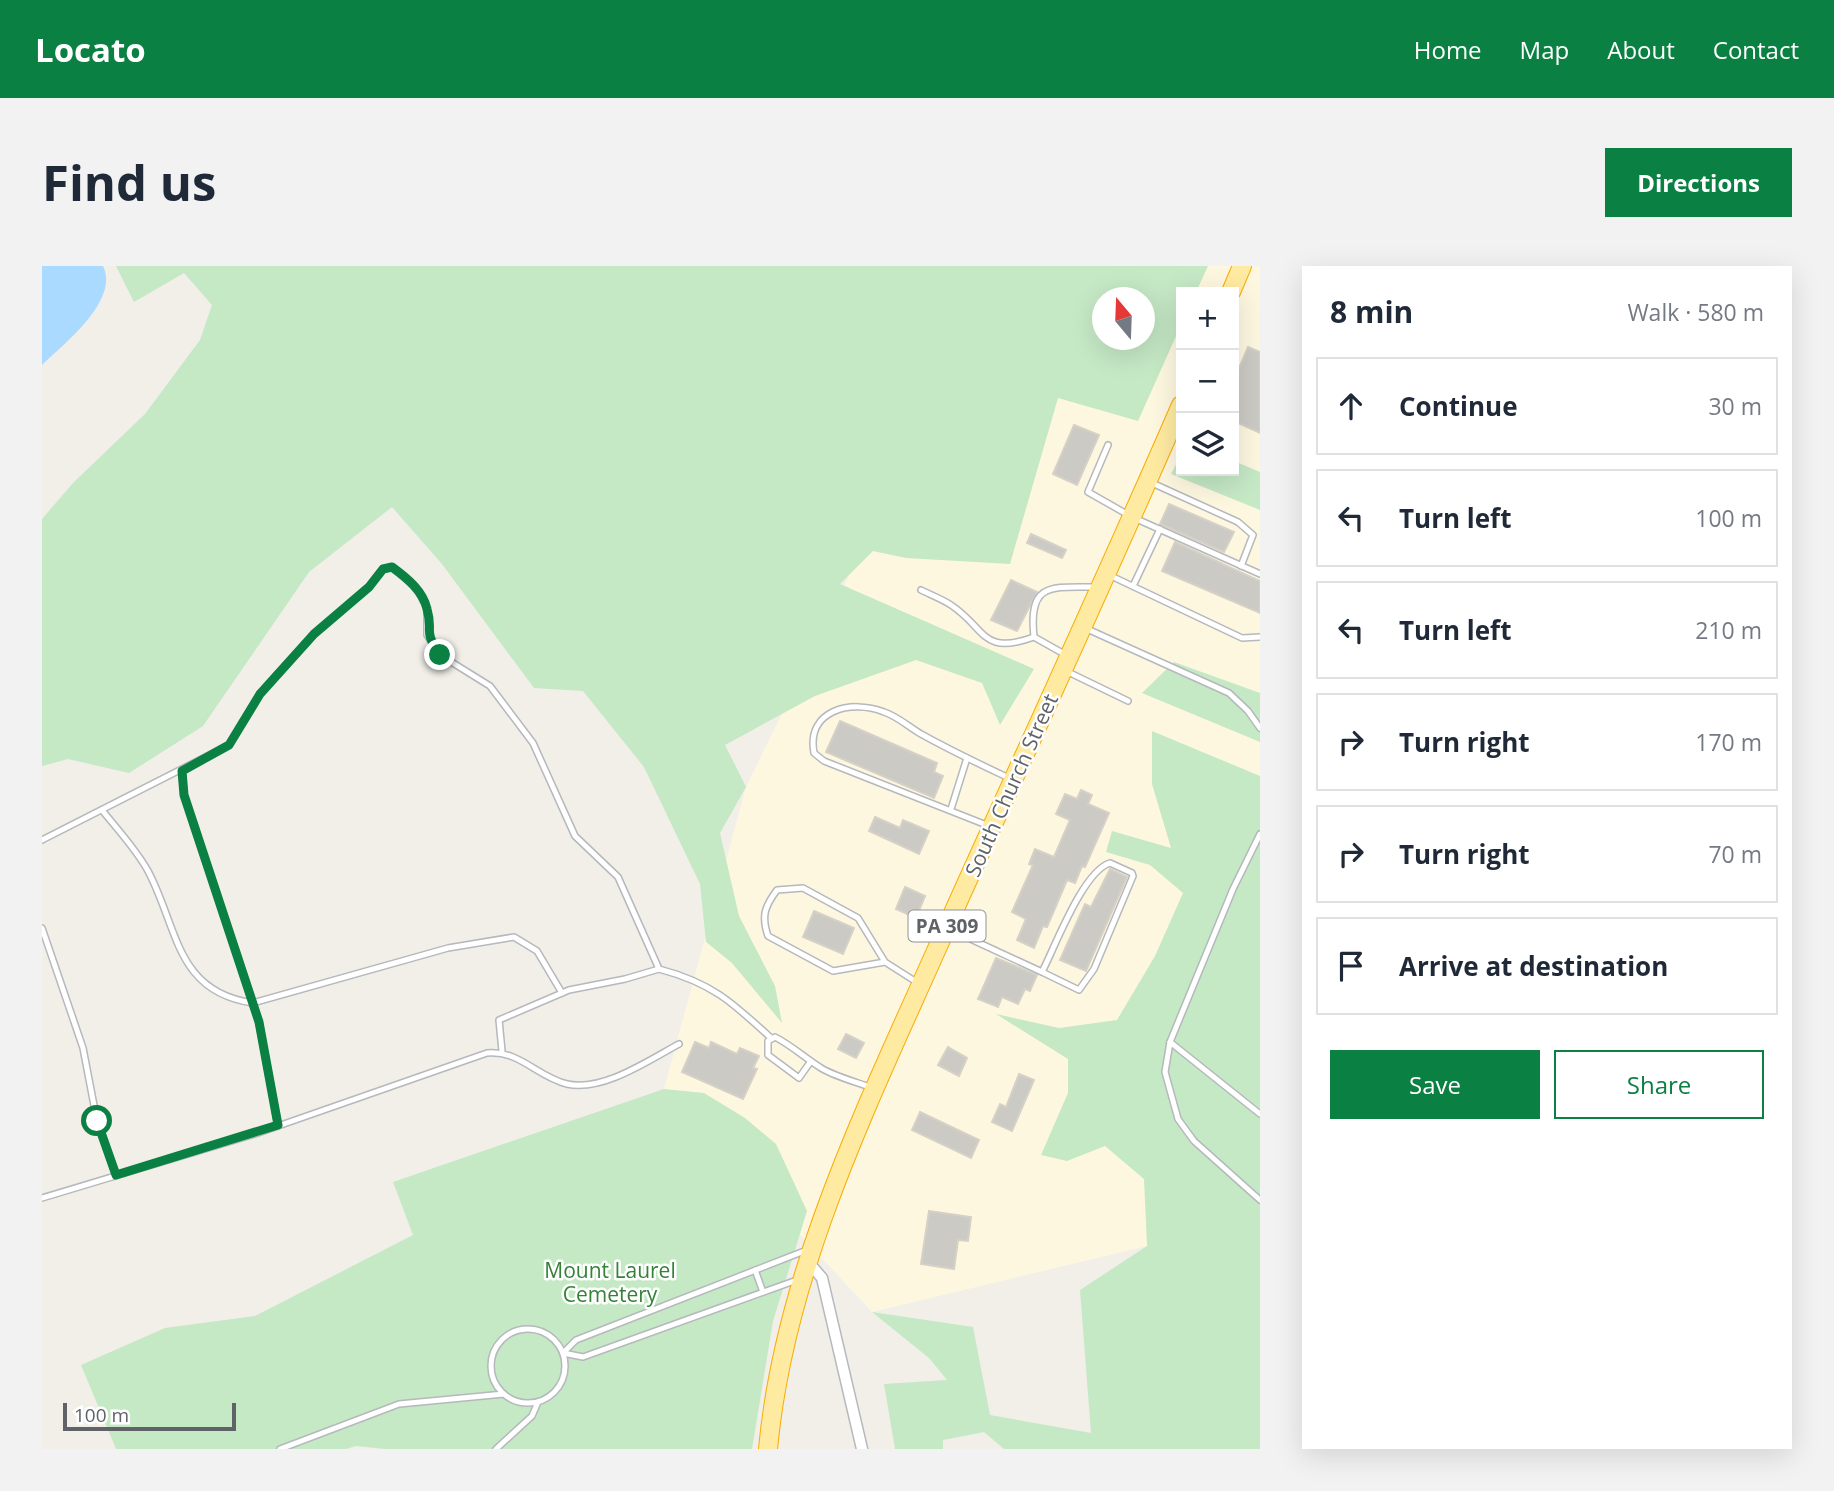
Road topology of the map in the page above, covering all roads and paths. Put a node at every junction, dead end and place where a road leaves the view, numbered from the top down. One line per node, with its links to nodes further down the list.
1 (1242, 266): 2 (highway)
2 (1233, 287)
3 (1177, 413): 5 (highway, South Church Street / PA 309)
4 (1108, 445): 6 (lane)
5 (1147, 481): 6 (highway, South Church Street / PA 309); 8 (lane)
6 (1132, 517): 7 (lane); 10 (highway, South Church Street / PA 309)
7 (1160, 529): 8 (lane); 11 (lane)
8 (1241, 566): 9 (lane)
9 (1260, 574)
10 (1103, 580): 11 (lane); 13 (highway, South Church Street / PA 309); 14 (lane)
11 (1133, 586): 15 (lane)
12 (921, 590): 14 (lane)
13 (1082, 626): 16 (highway, South Church Street / PA 309); 18 (lane)
14 (1034, 636): 16 (lane)
15 (1260, 637)
16 (1066, 663): 17 (lane); 21 (highway, South Church Street / PA 309)
17 (1128, 701)
18 (1260, 728)
19 (967, 758): 21 (lane); 22 (lane); 22 (lane)
20 (182, 771): 23 (lane); 30 (lane); 34 (lane)
21 (1013, 780): 24 (highway, South Church Street / PA 309)
22 (951, 809): 24 (lane)
23 (102, 810): 26 (lane); 34 (lane)
24 (992, 827): 28 (highway, South Church Street / PA 309)
25 (1260, 834): 36 (lane)
26 (42, 839)
27 (42, 928): 43 (lane)
28 (947, 928): 31 (lane); 32 (highway, South Church Street / PA 309)
29 (885, 962): 29 (lane); 32 (lane)
30 (659, 969): 33 (lane); 35 (lane)
31 (1042, 972): 31 (lane)
32 (921, 985): 40 (highway, South Church Street / PA 309)
33 (562, 993): 34 (lane); 38 (lane)
34 (253, 1003): 42 (lane)
35 (771, 1038): 39 (lane); 39 (lane)
36 (1170, 1042): 41 (lane); 45 (lane)
37 (679, 1044): 38 (lane)
38 (502, 1051): 42 (lane)
39 (811, 1061): 40 (lane)
40 (876, 1089): 46 (highway, South Church Street / PA 309)
41 (1260, 1114)
42 (278, 1125): 43 (lane)
43 (116, 1175): 44 (lane)
44 (42, 1198)
45 (1260, 1200)
46 (809, 1262): 47 (lane); 48 (lane); 54 (highway, South Church Street / PA 309); 55 (street)
47 (755, 1270): 48 (lane); 49 (lane)
48 (763, 1292): 49 (lane)
49 (563, 1353): 50 (lane); 51 (lane)
50 (503, 1394): 51 (lane); 52 (lane)
51 (538, 1402): 53 (lane)
52 (280, 1449)
53 (496, 1449)
54 (768, 1449)
55 (862, 1449)

